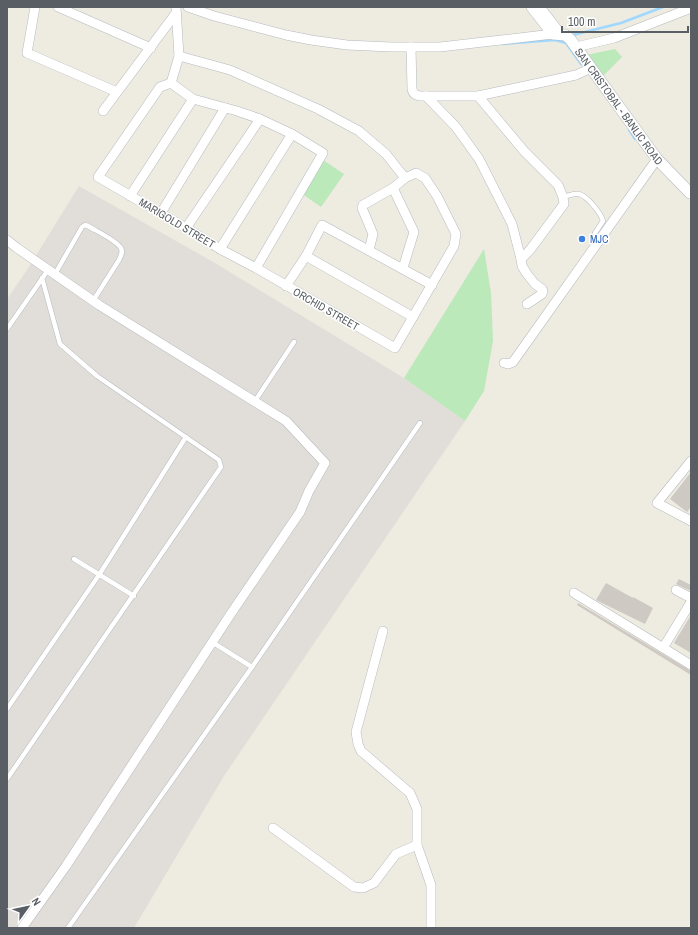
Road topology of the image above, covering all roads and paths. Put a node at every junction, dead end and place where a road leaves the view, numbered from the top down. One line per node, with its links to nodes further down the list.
1 (35, 7): 15 (street)
2 (58, 7): 11 (street)
3 (188, 7): 9 (street)
4 (532, 7): 8 (street, SAN CRISTOBAL - BANLIC ROAD)
5 (540, 7): 8 (street)
6 (691, 8): 10 (street)
7 (176, 10): 11 (street); 12 (street)
8 (557, 34): 9 (street); 10 (street, SAN CRISTOBAL - BANLIC ROAD)
9 (411, 47): 16 (street)
10 (576, 47): 13 (street, SAN CRISTOBAL - BANLIC ROAD)
11 (151, 48): 15 (street)
12 (178, 56): 14 (street); 24 (street)
13 (591, 68): 17 (street); 23 (street, SAN CRISTOBAL - BANLIC ROAD)
14 (171, 83): 18 (street); 27 (street, MARIGOLD STREET)
15 (117, 92): 20 (street)
16 (426, 96): 17 (street); 36 (street)
17 (478, 96): 28 (street)
18 (193, 99): 19 (street); 27 (street)
19 (225, 108): 21 (street); 29 (street)
20 (103, 112)
21 (260, 119): 22 (street); 30 (street)
22 (292, 134): 33 (street); 37 (street)
23 (657, 159): 26 (street, SAN CRISTOBAL - BANLIC ROAD); 48 (street)
24 (405, 178): 25 (street); 41 (street)
25 (393, 188): 34 (street); 38 (street)
26 (691, 192)
27 (130, 196): 29 (street, MARIGOLD STREET)
28 (563, 197): 31 (lane); 36 (street)
29 (161, 213): 30 (street, MARIGOLD STREET)
30 (186, 228): 33 (street, MARIGOLD STREET)
31 (595, 233)
32 (7, 240): 39 (street)
33 (220, 249): 37 (street, MARIGOLD STREET)
34 (369, 250): 35 (street); 38 (street)
35 (306, 256): 42 (street); 45 (street)
36 (521, 258): 44 (street)
37 (256, 268): 42 (street, ORCHID STREET)
38 (403, 268): 41 (street)
39 (51, 272): 40 (lane); 43 (street); 43 (lane)
40 (42, 278): 46 (lane); 51 (lane)
41 (432, 285): 45 (street)
42 (286, 286): 45 (street, ORCHID STREET)
43 (93, 301): 49 (street)
44 (527, 304)
45 (413, 316)
46 (7, 329)
47 (294, 342): 49 (lane)
48 (504, 363)
49 (255, 401): 62 (street)
50 (420, 423): 65 (lane)
51 (186, 437): 55 (lane); 58 (lane)
52 (691, 461): 53 (street)
53 (691, 521)
54 (74, 559): 55 (lane)
55 (99, 575): 58 (lane); 66 (lane)
56 (676, 590): 59 (street)
57 (574, 593): 63 (street)
58 (134, 596): 67 (lane)
59 (691, 598)
60 (691, 602): 63 (street)
61 (383, 631): 69 (street)
62 (212, 642): 65 (lane); 70 (street)
63 (663, 648): 64 (street)
64 (691, 664)
65 (252, 667): 71 (lane)
66 (7, 709)
67 (7, 779)
68 (273, 828): 69 (street)
69 (417, 845): 72 (street)
70 (22, 928)
71 (68, 928)
72 (431, 928)

